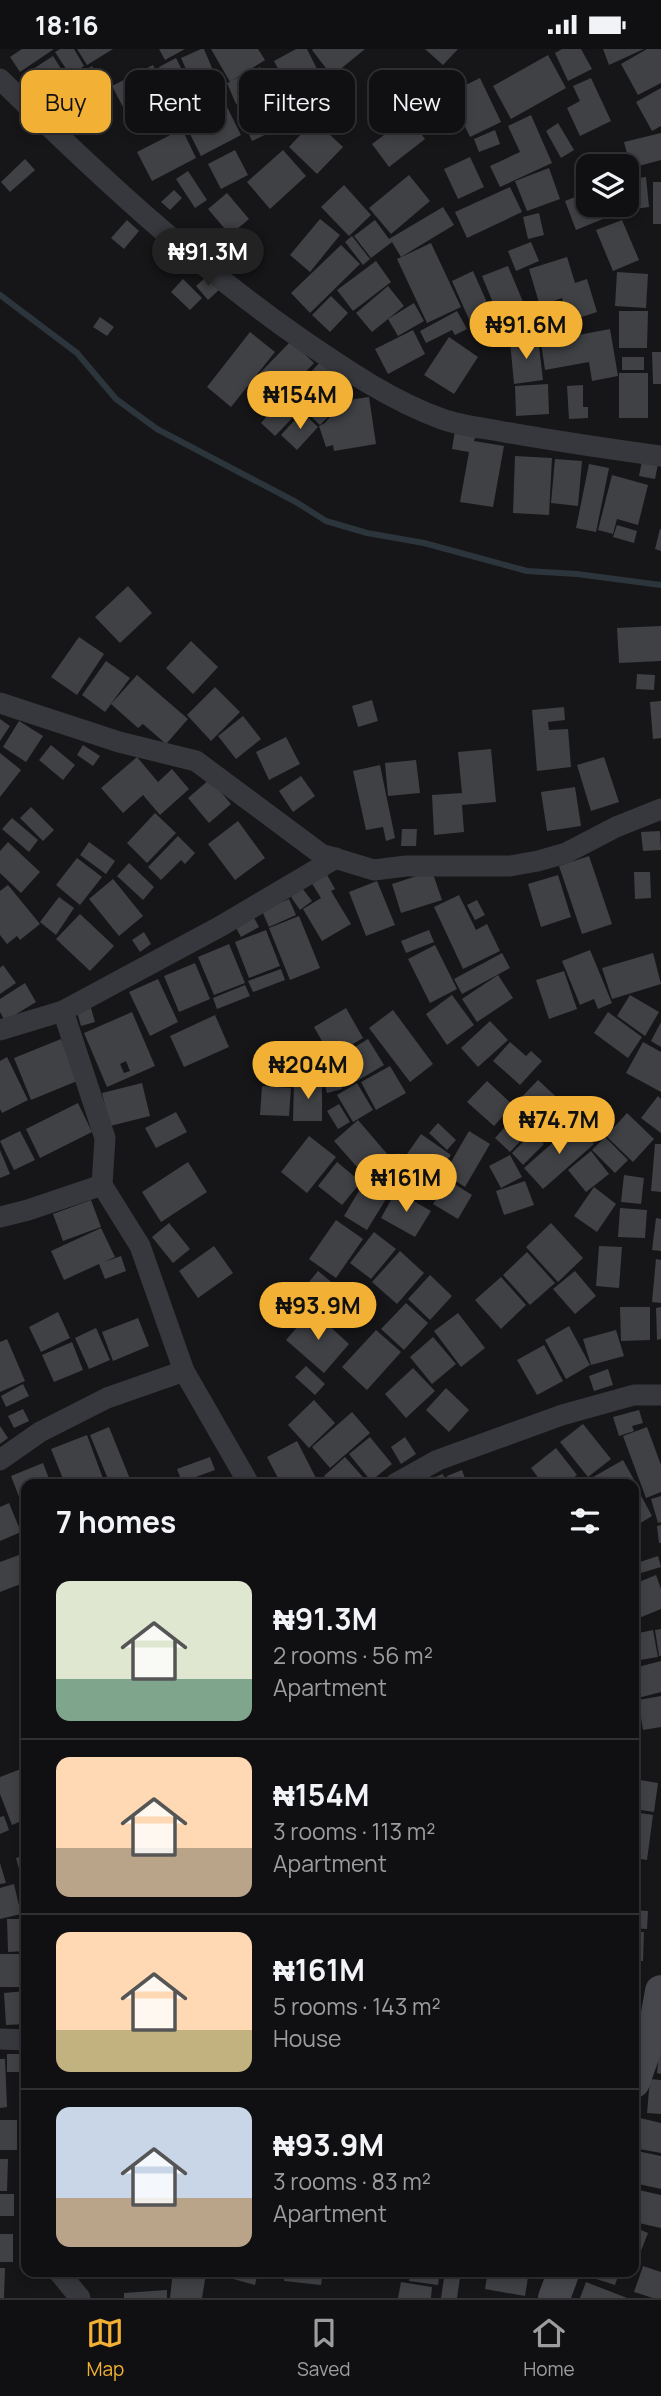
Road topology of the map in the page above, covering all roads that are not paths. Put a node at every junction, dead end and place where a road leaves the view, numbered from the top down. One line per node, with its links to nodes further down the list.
1 (0, 79): 2 (street)
2 (661, 456)
3 (0, 703): 5 (street)
4 (661, 809): 5 (street)
5 (336, 858): 6 (street)
6 (63, 1010): 7 (street); 8 (street)
7 (0, 1030)
8 (102, 1185): 9 (street); 10 (street)
9 (0, 1217)
10 (184, 1371): 12 (street); 13 (street)
11 (661, 1395): 14 (street)
12 (0, 1460)
13 (246, 1479)
14 (404, 1479)
15 (659, 2011): 18 (main road)
16 (0, 2039): 17 (street)
17 (21, 2040)
18 (639, 2068)
19 (63, 2277): 21 (street)
20 (562, 2277): 22 (main road)
21 (80, 2298)
22 (554, 2298)

